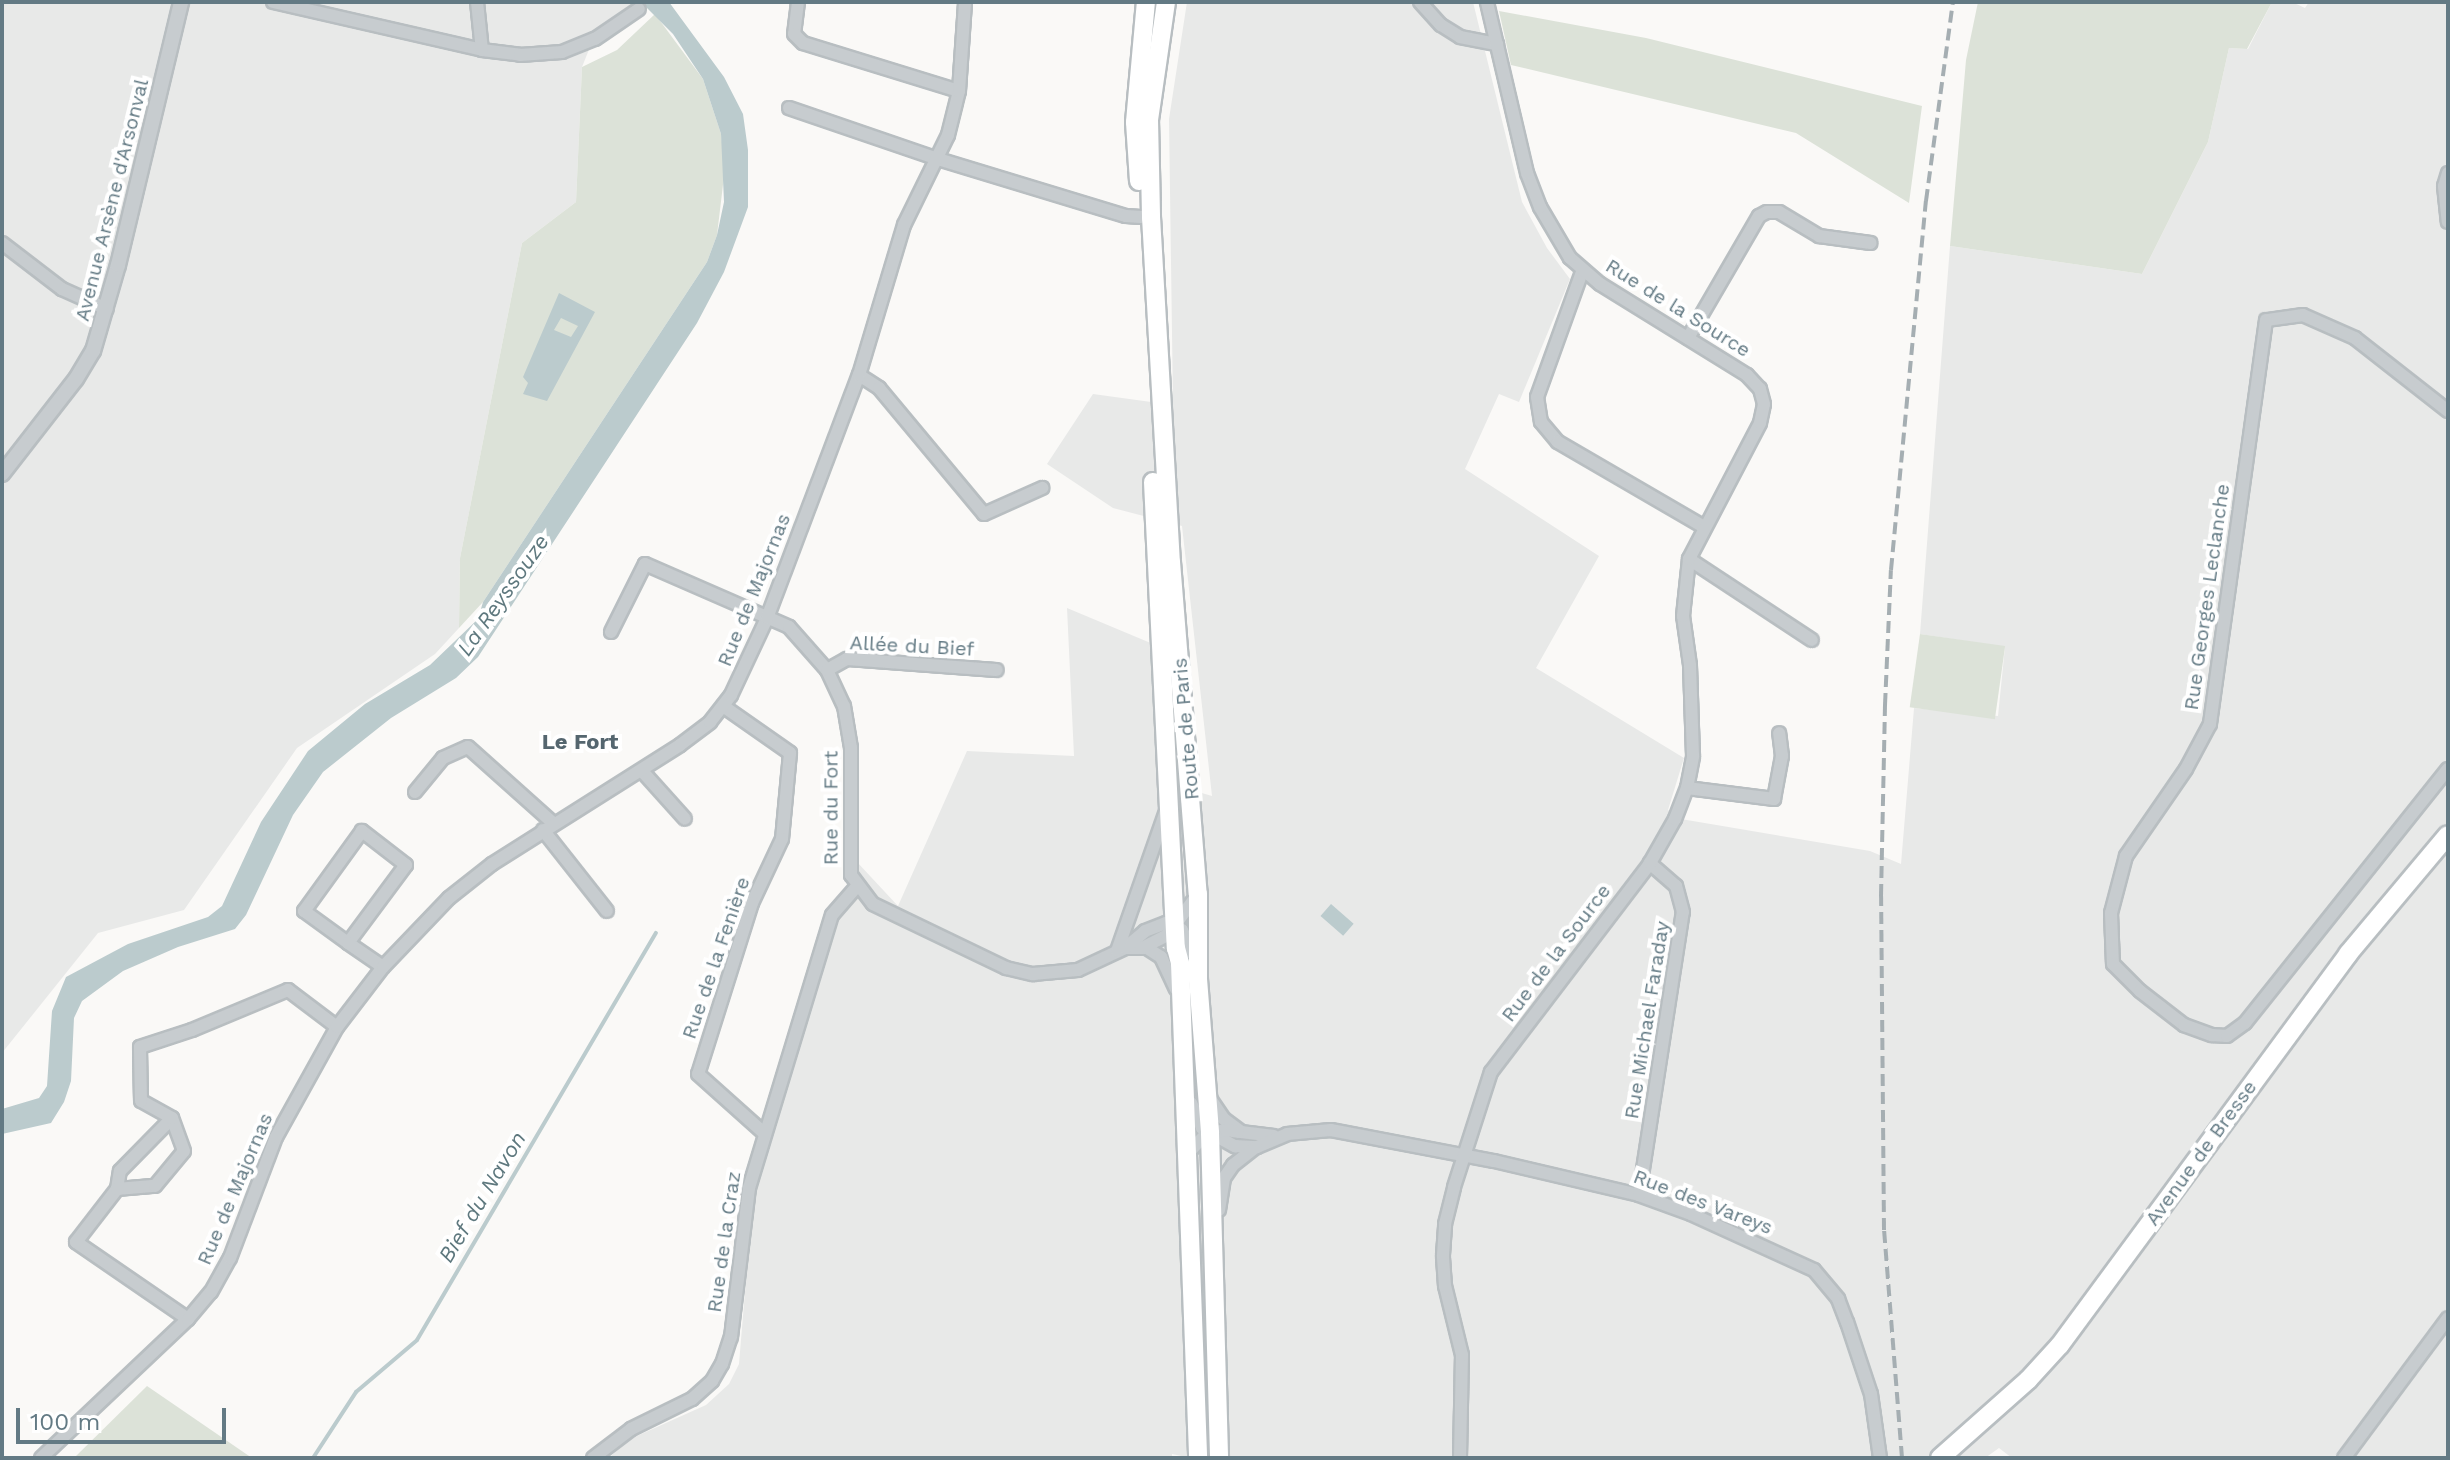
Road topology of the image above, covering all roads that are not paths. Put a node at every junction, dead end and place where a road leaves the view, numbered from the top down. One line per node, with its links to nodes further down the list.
1 (181, 2): 22 (street, Avenue Arsène d'Arsonval)
2 (273, 2): 12 (street)
3 (477, 2): 12 (street)
4 (798, 2): 13 (street)
5 (965, 2): 13 (street, Rue de Majornas)
6 (1146, 2): 17 (main road, Route de Paris)
7 (1166, 2): 47 (main road, Route de Paris)
8 (1420, 2): 11 (street)
9 (1487, 2): 11 (street, Rue de la Source)
10 (639, 9): 12 (street)
11 (1497, 44): 21 (street, Rue de la Source)
12 (482, 50)
13 (959, 91): 15 (street, Rue de Majornas)
14 (789, 108): 15 (street)
15 (938, 159): 17 (street); 24 (street, Rue de Majornas)
16 (2448, 173): 18 (street)
17 (1141, 217): 41 (main road, Route de Paris)
18 (2448, 222)
19 (2, 243): 22 (street)
20 (1871, 243): 23 (street)
21 (1582, 272): 23 (street, Rue de la Source); 28 (street)
22 (107, 309): 26 (street, Avenue Arsène d'Arsonval)
23 (1688, 338): 28 (street, Rue de la Source)
24 (859, 375): 27 (street); 30 (street, Rue de Majornas)
25 (2448, 411): 37 (street, Rue Georges Leclanche)
26 (2, 474)
27 (1042, 488)
28 (1704, 527): 29 (street, Rue de la Source)
29 (1689, 559): 32 (street); 39 (street, Rue de la Source)
30 (767, 618): 31 (street, Rue du Fort); 33 (street, Rue du Fort); 35 (street, Rue de Majornas)
31 (611, 632)
32 (1812, 640)
33 (827, 670): 34 (street, Allée du Bief); 46 (street, Rue du Fort)
34 (997, 670)
35 (723, 706): 38 (street, Rue de Majornas); 62 (street, Rue de la Fenière)
36 (1779, 733): 39 (street)
37 (2448, 769)
38 (642, 771): 42 (street); 43 (street, Rue de Majornas)
39 (1687, 788): 45 (street, Rue de la Source)
40 (415, 792): 43 (street)
41 (1169, 802): 49 (main road, Route de Paris); 52 (street)
42 (685, 819)
43 (548, 827): 48 (street); 53 (street, Rue de Majornas)
44 (2448, 835): 78 (main road, Avenue de Bresse)
45 (1650, 863): 66 (street, Rue de la Source); 68 (street, Rue Michael Faraday)
46 (857, 886): 52 (street, Rue du Fort); 62 (street, Rue de la Craz)
47 (1198, 894): 49 (street); 54 (main road, Route de Paris)
48 (607, 911)
49 (1175, 925): 51 (street); 52 (street, Rue du Fort); 54 (street); 55 (main road, Route de Paris)
50 (348, 943): 50 (street); 53 (street)
51 (1142, 948): 52 (street, Rue du Fort); 55 (street)
52 (1121, 950)
53 (383, 967): 56 (street, Rue de Majornas)
54 (1198, 979): 58 (main road, Route de Paris)
55 (1181, 1005): 57 (main road, Route de Paris)
56 (337, 1027): 59 (street); 71 (street, Rue de Majornas)
57 (1184, 1081): 61 (street); 65 (main road, Route de Paris)
58 (1206, 1091): 60 (street); 61 (main road, Route de Paris)
59 (172, 1118): 67 (street); 67 (street)
60 (1241, 1132): 61 (street, Rue des Vareys); 63 (street, Rue des Vareys)
61 (1210, 1133): 64 (street); 65 (street); 69 (main road, Route de Paris)
62 (765, 1134): 73 (street, Rue de la Craz)
63 (1281, 1136): 64 (street, Rue des Vareys); 66 (street, Rue des Vareys)
64 (1257, 1147): 69 (street, Rue des Vareys)
65 (1186, 1155): 74 (main road, Route de Paris)
66 (1463, 1155): 68 (street, Rue des Vareys); 76 (street, Rue de la Source)
67 (117, 1189): 71 (street)
68 (1639, 1195): 77 (street, Rue des Vareys)
69 (1213, 1265): 75 (main road, Route de Paris)
70 (2448, 1318): 79 (street)
71 (188, 1319): 72 (street, Rue de Majornas)
72 (41, 1458)
73 (593, 1458)
74 (1198, 1458)
75 (1219, 1458)
76 (1460, 1458)
77 (1880, 1458)
78 (1940, 1458)
79 (2344, 1458)

